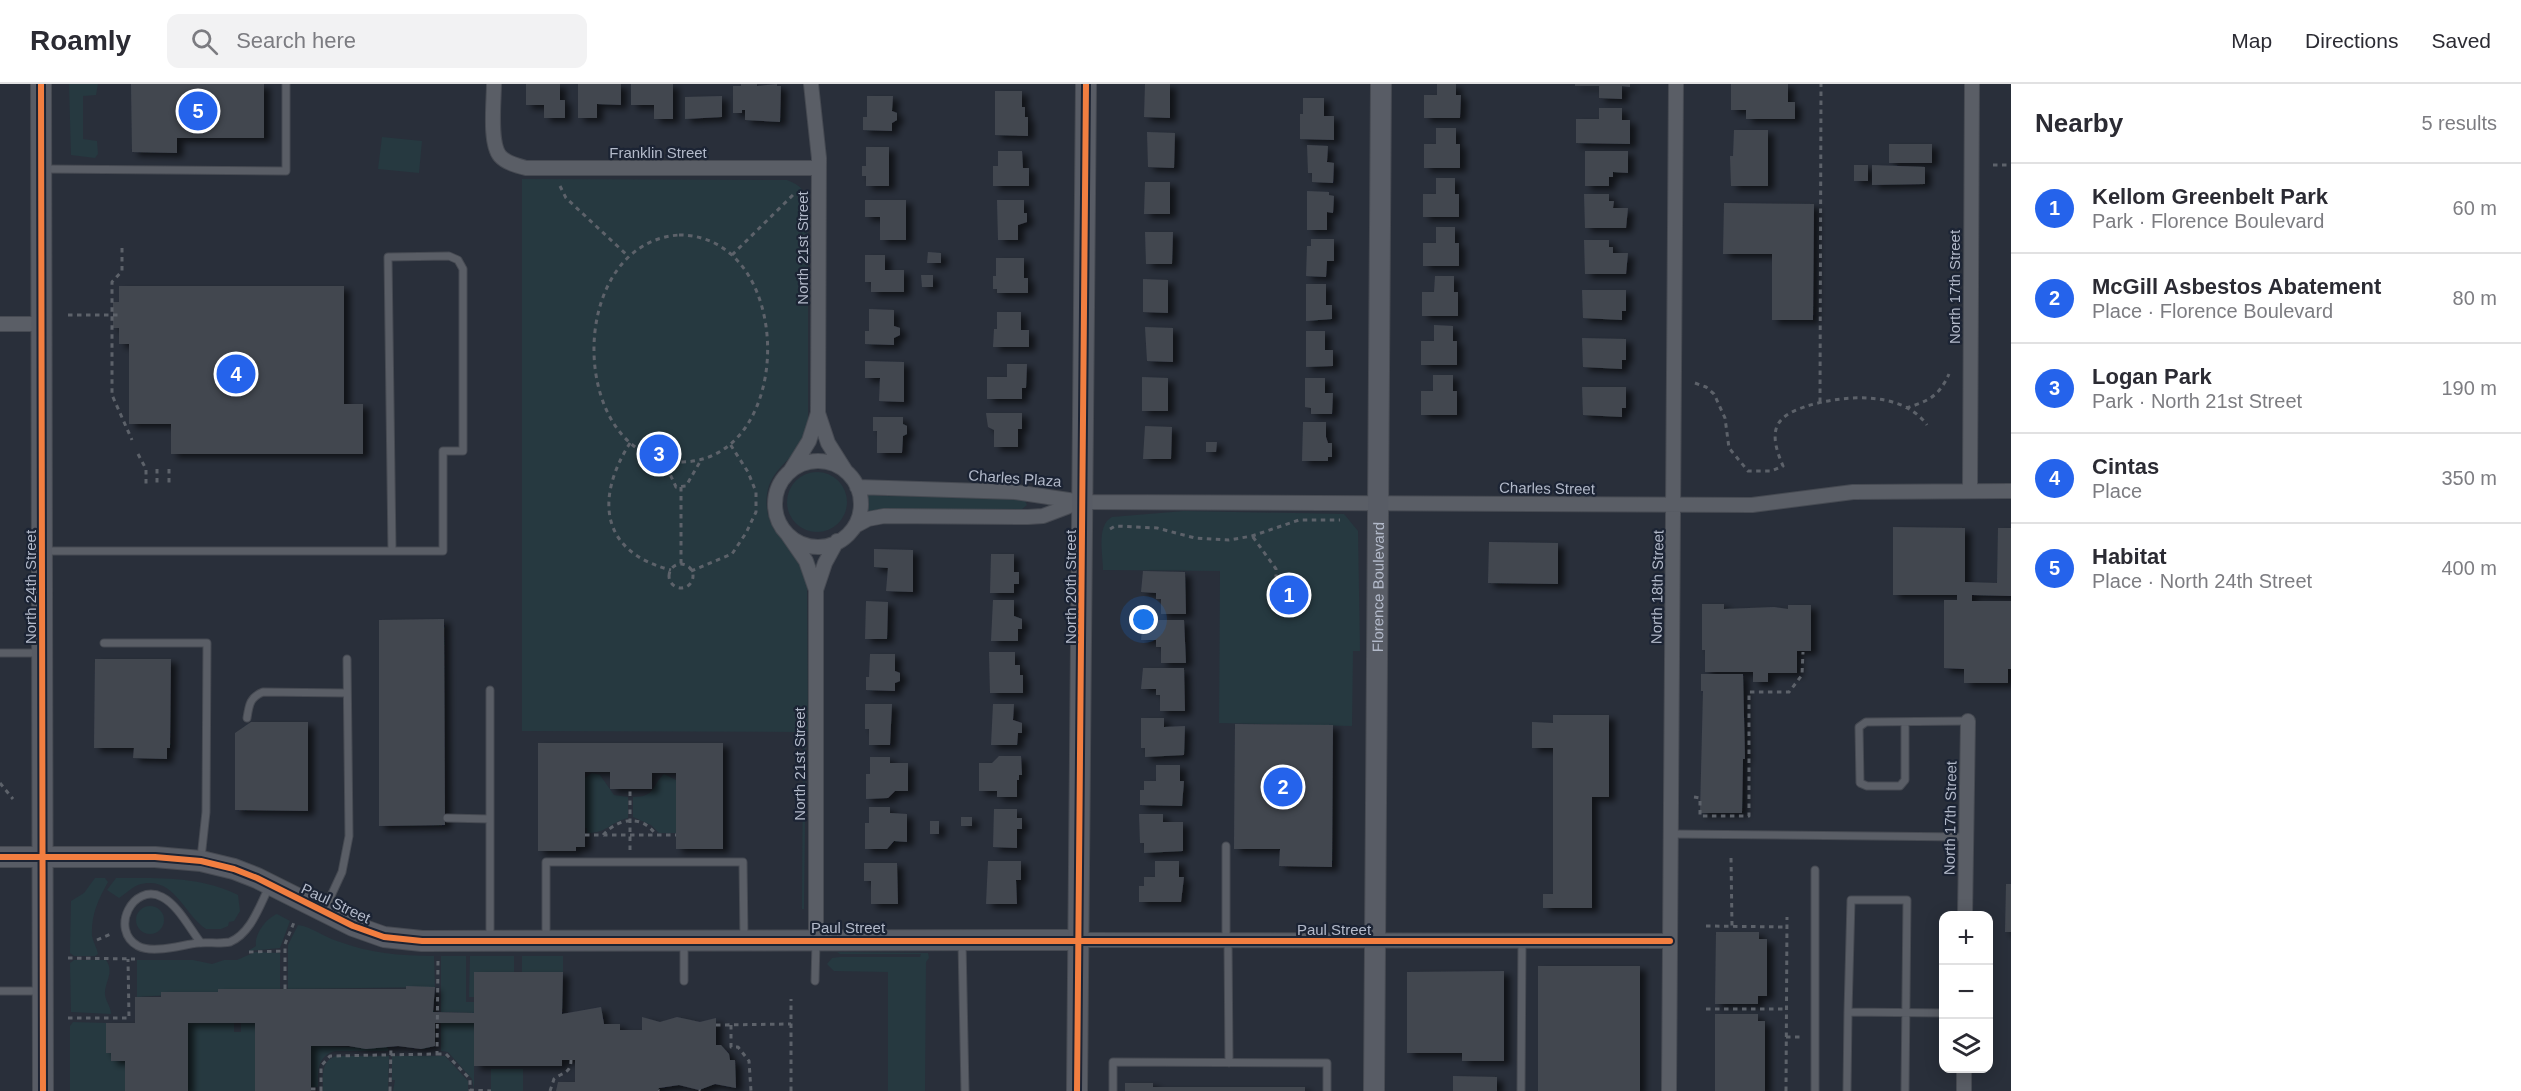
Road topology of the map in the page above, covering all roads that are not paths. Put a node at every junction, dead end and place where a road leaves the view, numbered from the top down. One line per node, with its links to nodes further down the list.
1 (41, 84): 10 (street, North 24th Street)
2 (286, 84): 10 (lane)
3 (494, 84): 9 (street, Franklin Street)
4 (811, 84): 9 (street, North 21st Street)
5 (1086, 84): 19 (street, North 20th Street)
6 (1381, 84): 20 (street, Florence Boulevard)
7 (1676, 84): 21 (street, North 18th Street)
8 (1972, 84): 17 (street, North 17th Street)
9 (819, 168): 13 (street, North 21st Street)
10 (42, 169): 12 (street, North 24th Street)
11 (0, 324): 12 (street)
12 (42, 324): 25 (street, North 24th Street)
13 (818, 413): 14 (street); 15 (street)
14 (844, 470): 15 (street); 16 (street)
15 (790, 471): 23 (street)
16 (857, 487): 19 (street, Charles Plaza); 22 (street)
17 (1970, 491): 18 (street, Charles Street); 21 (street, Charles Street)
18 (2011, 491)
19 (1082, 502): 20 (street, Charles Street); 22 (street, Charles Plaza); 55 (street, North 20th Street)
20 (1378, 503): 21 (street, Charles Street); 57 (street, Florence Boulevard)
21 (1674, 504): 39 (street, North 18th Street)
22 (855, 526): 24 (street)
23 (788, 535): 24 (street); 27 (street)
24 (837, 541): 27 (street)
25 (42, 550): 26 (lane); 30 (street, North 24th Street)
26 (392, 550): 26 (lane)
27 (816, 590): 50 (street, North 21st Street)
28 (104, 643): 44 (lane)
29 (0, 652): 30 (lane)
30 (42, 653): 43 (street, North 24th Street)
31 (346, 659): 33 (lane)
32 (490, 690): 38 (lane)
33 (347, 693): 34 (lane); 48 (lane)
34 (247, 718)
35 (1968, 721): 36 (lane); 40 (street, North 17th Street)
36 (1905, 722): 36 (lane)
37 (447, 818): 38 (lane)
38 (490, 819): 52 (lane)
39 (1671, 834): 40 (lane); 59 (street, North 18th Street)
40 (1966, 837): 47 (street, North 17th Street)
41 (1226, 846): 56 (lane)
42 (0, 856): 43 (street, Paul Street)
43 (42, 856): 44 (street, Paul Street); 64 (street, North 24th Street)
44 (201, 861): 46 (street, Paul Street)
45 (1815, 870): 78 (lane)
46 (270, 885): 48 (street, Paul Street); 60 (lane)
47 (1965, 911)
48 (323, 913): 52 (street, Paul Street)
49 (744, 939): 50 (street, Paul Street); 53 (lane); 54 (street, Paul Street)
50 (816, 939): 51 (street, Paul Street); 62 (lane)
51 (962, 939): 55 (street, Paul Street); 71 (lane)
52 (490, 940): 53 (street, Paul Street)
53 (546, 940): 54 (street, Paul Street)
54 (684, 940): 61 (lane)
55 (1078, 940): 56 (street, Paul Street); 72 (street, North 20th Street)
56 (1227, 940): 57 (street, Paul Street); 68 (lane)
57 (1375, 941): 58 (street, Paul Street); 75 (street, Florence Boulevard)
58 (1522, 941): 59 (street, Paul Street); 76 (lane)
59 (1670, 941): 77 (street, North 18th Street)
60 (201, 943): 60 (lane)
61 (684, 981)
62 (815, 981)
63 (0, 991): 64 (lane)
64 (42, 991): 70 (street, North 24th Street)
65 (1848, 1012): 66 (lane); 66 (lane); 79 (lane)
66 (1907, 1012): 67 (lane); 80 (lane)
67 (1939, 1013)
68 (1230, 1063): 73 (lane); 74 (lane)
69 (1964, 1073): 81 (street)
70 (43, 1091)
71 (965, 1091)
72 (1077, 1091)
73 (1113, 1091)
74 (1327, 1091)
75 (1374, 1091)
76 (1521, 1091)
77 (1669, 1091)
78 (1815, 1091)
79 (1847, 1091)
80 (1905, 1091)
81 (1964, 1091)

